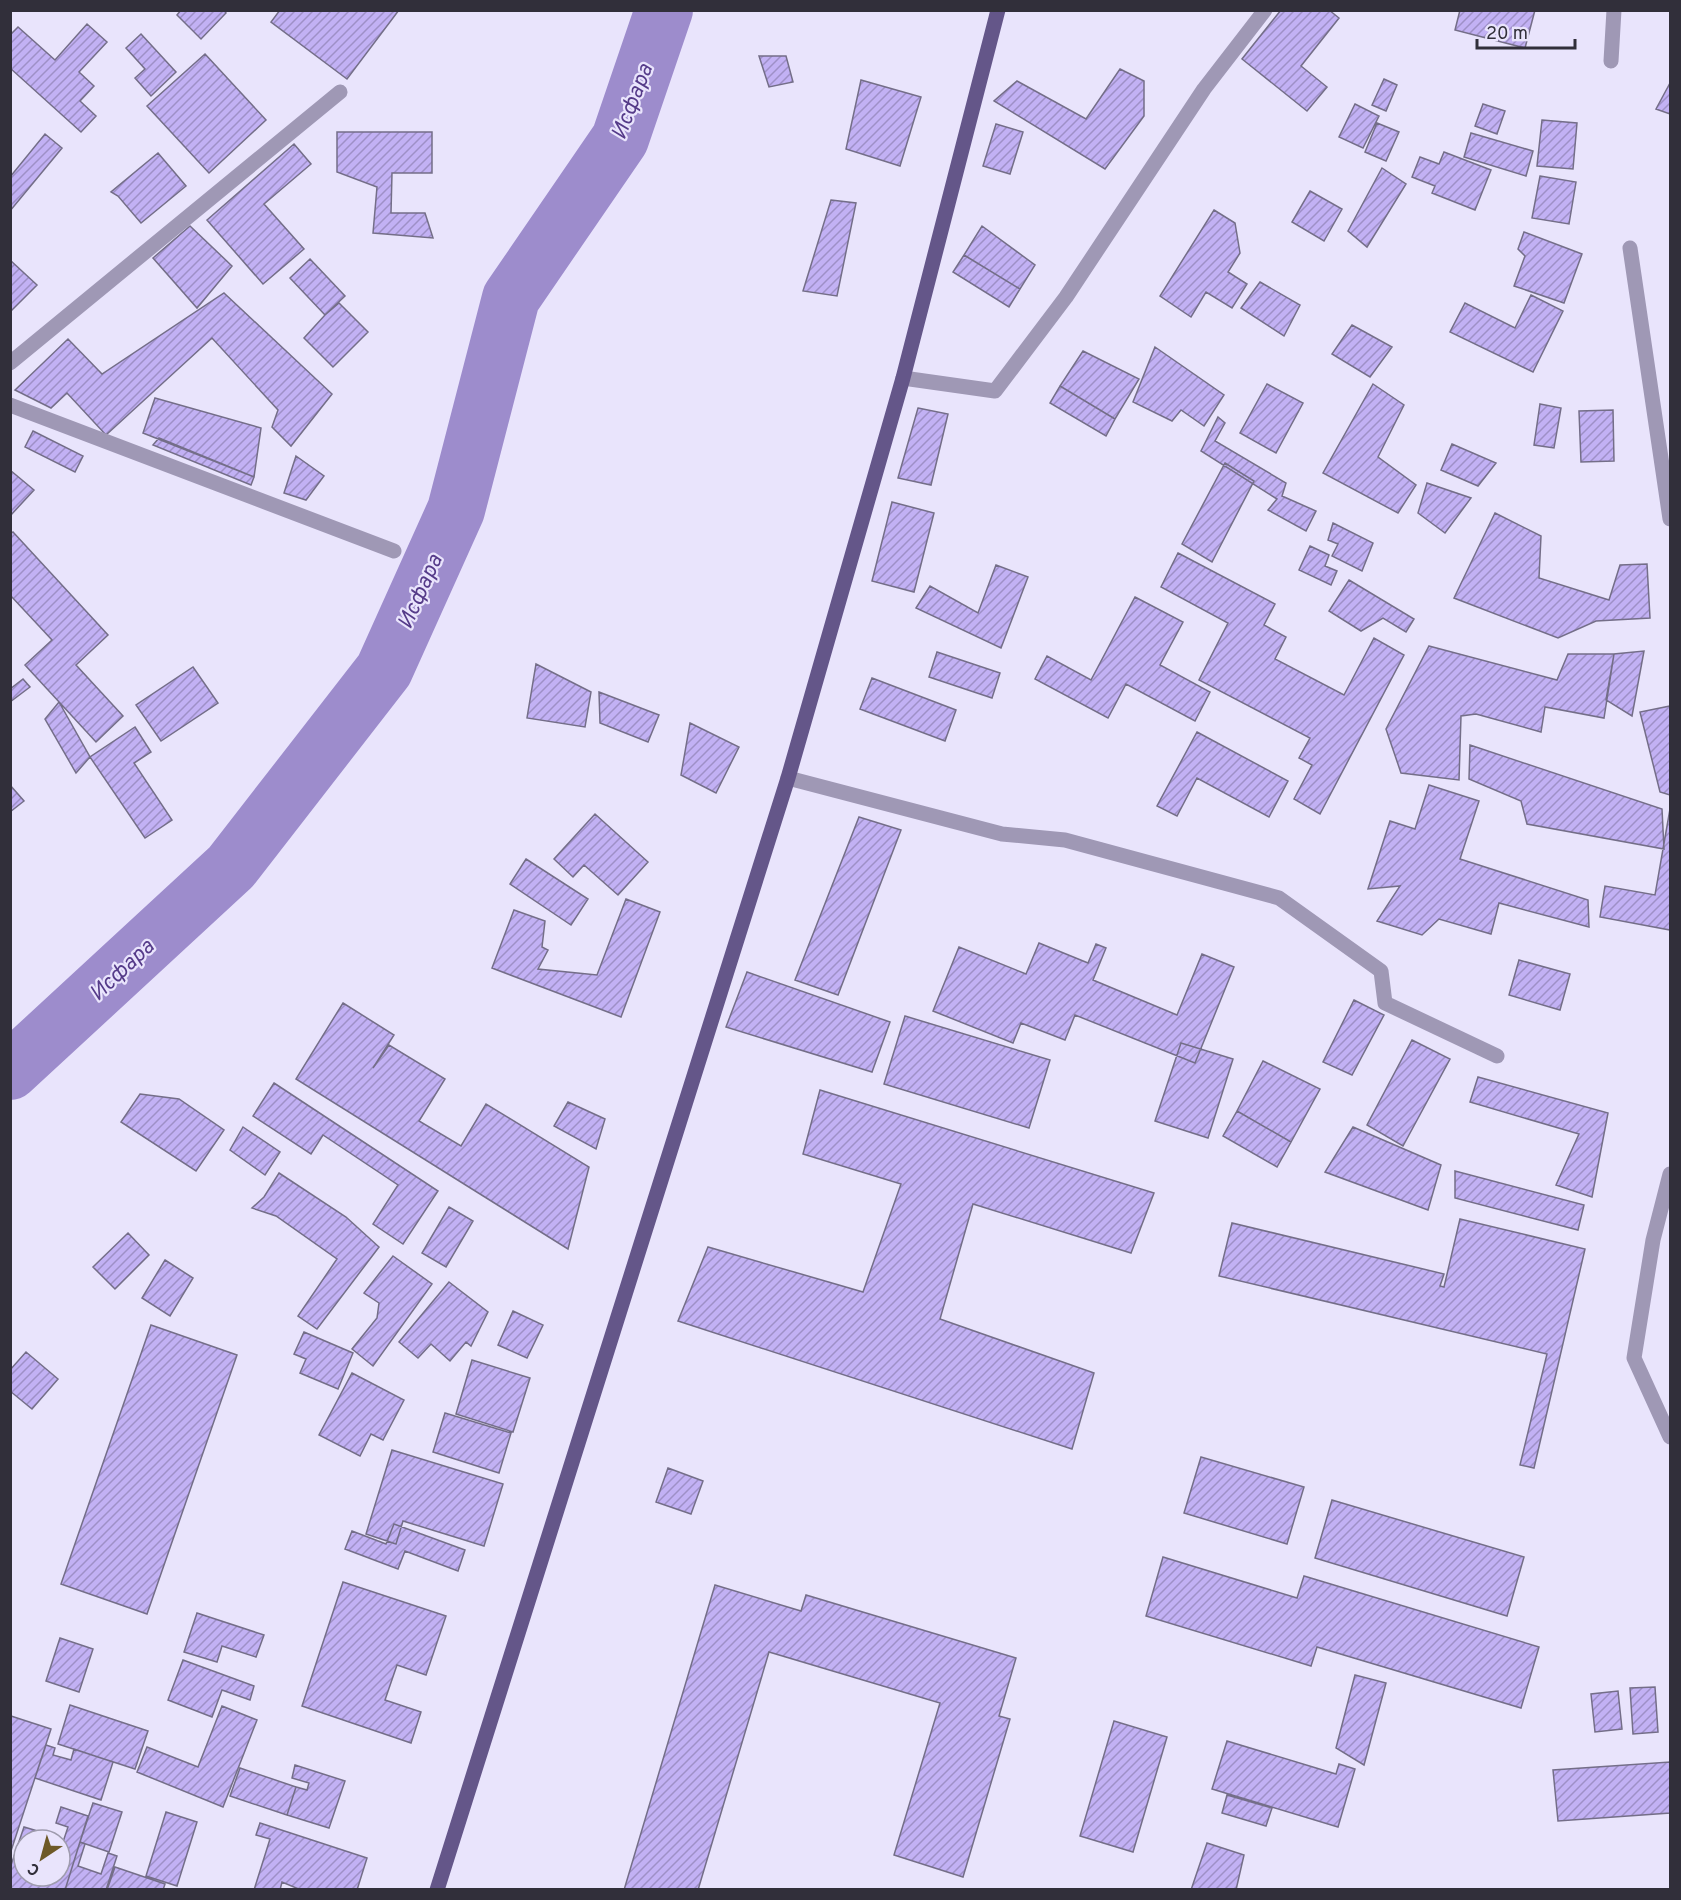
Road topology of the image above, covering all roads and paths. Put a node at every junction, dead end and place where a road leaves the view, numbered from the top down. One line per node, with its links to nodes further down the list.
1 (998, 10): 8 (main road)
2 (1265, 10): 8 (street)
3 (1614, 10): 4 (street)
4 (1611, 61)
5 (340, 92): 7 (street)
6 (1630, 248): 10 (street)
7 (10, 363)
8 (903, 378): 12 (main road)
9 (10, 405): 11 (street)
10 (1671, 519)
11 (394, 551)
12 (788, 778): 13 (street); 16 (main road)
13 (1497, 1056)
14 (1671, 1174): 15 (street)
15 (1671, 1437)
16 (437, 1890)

